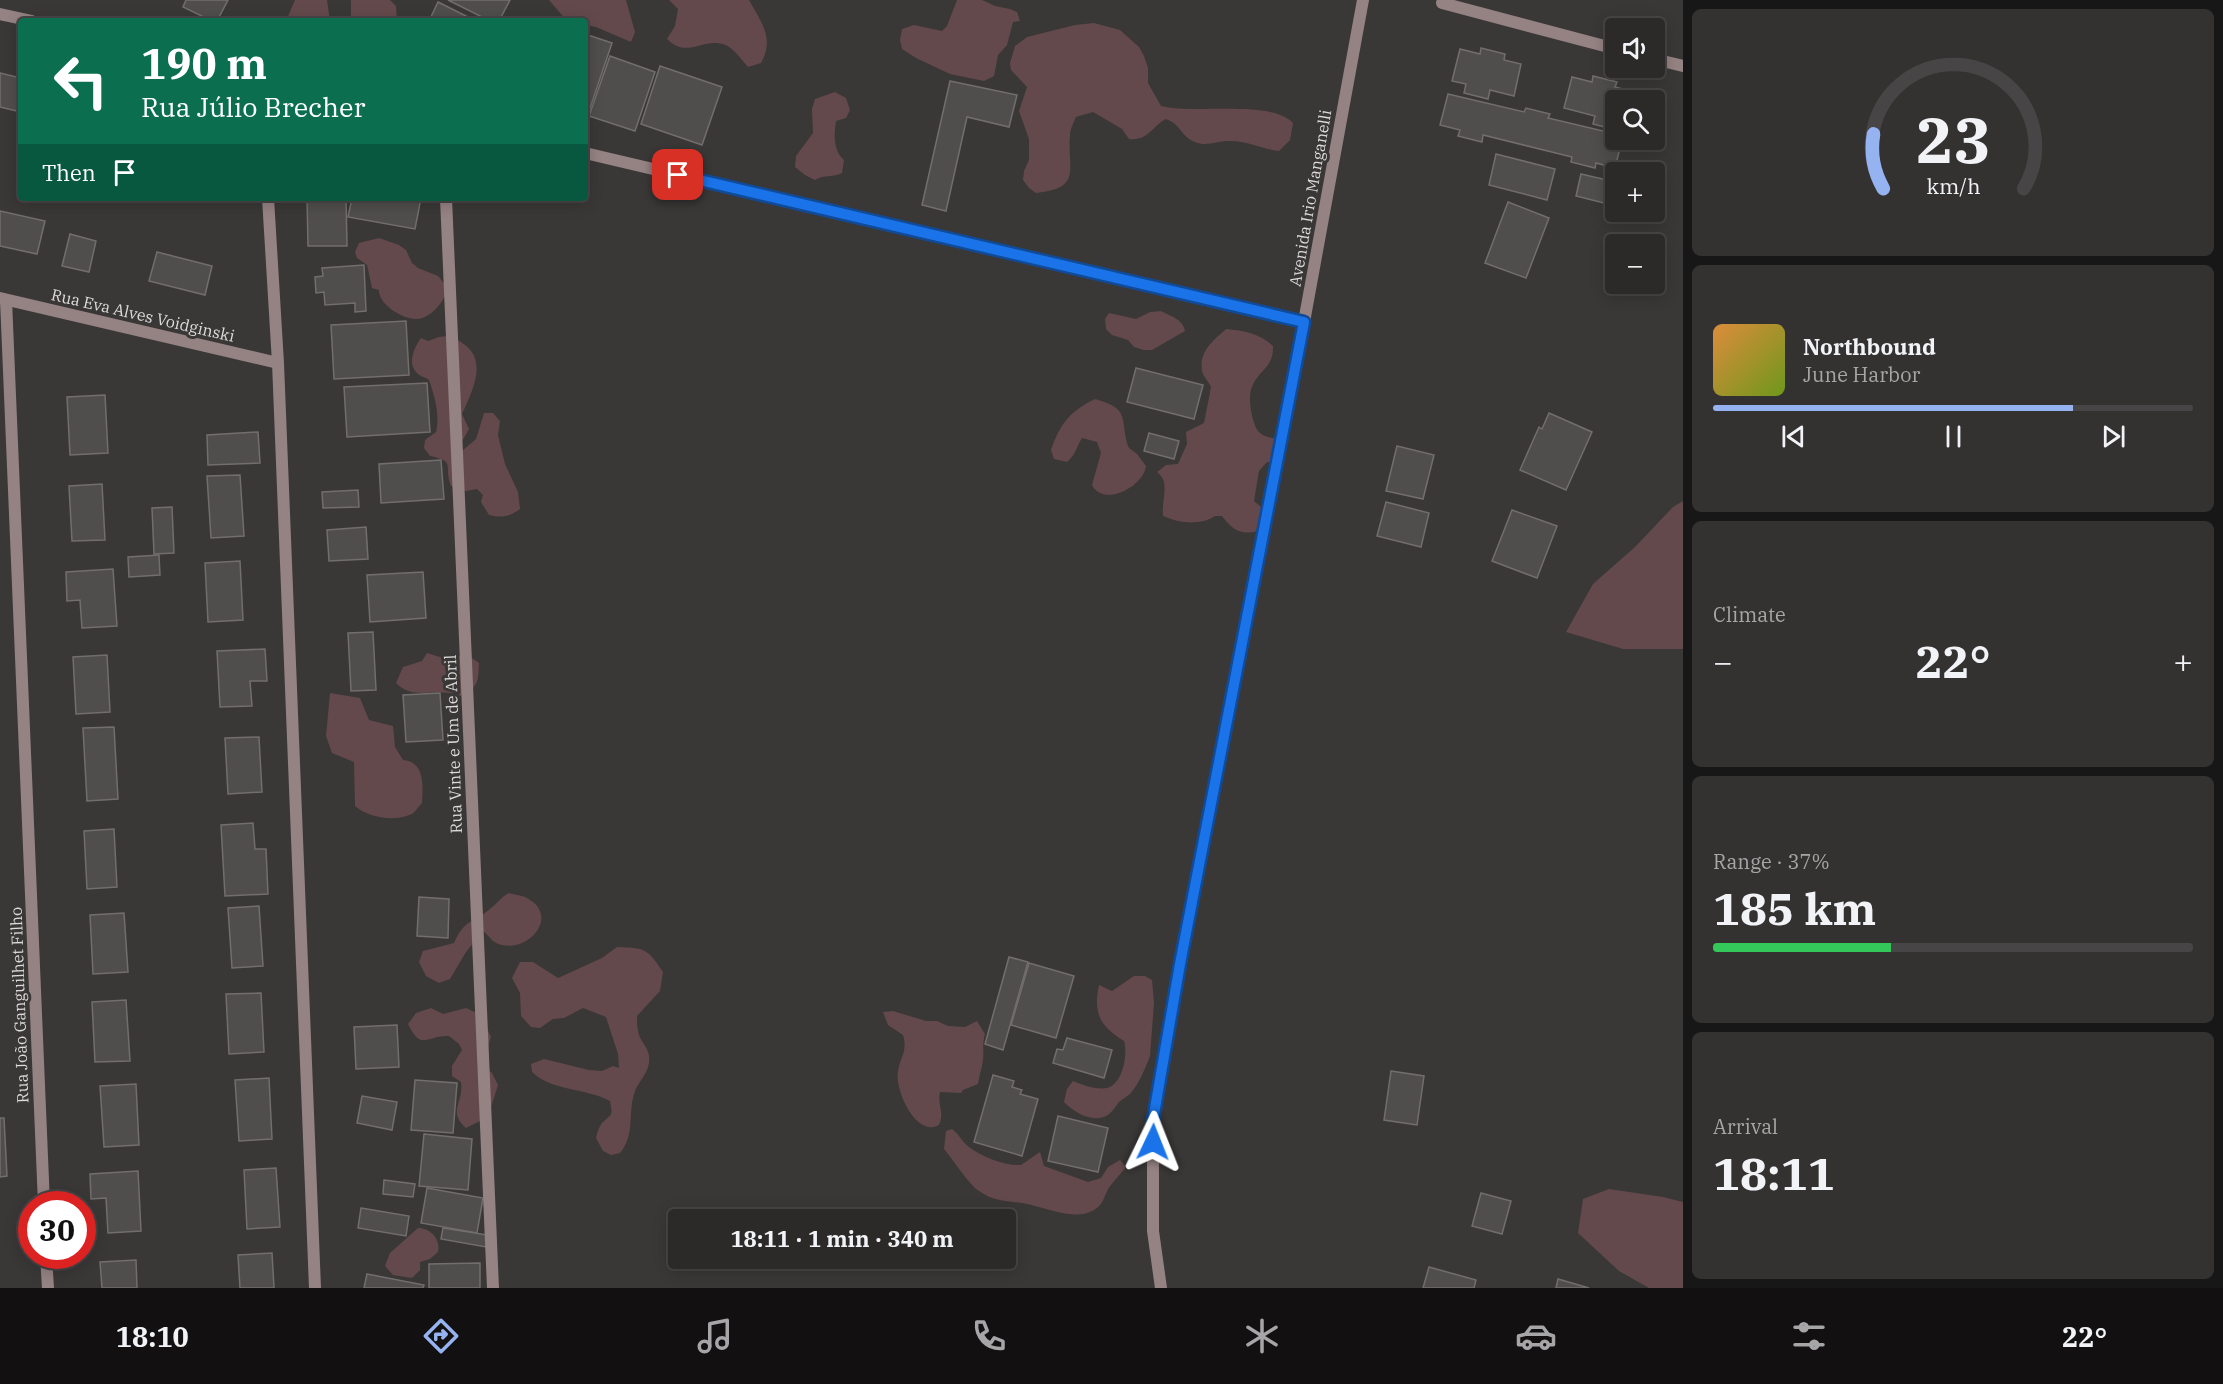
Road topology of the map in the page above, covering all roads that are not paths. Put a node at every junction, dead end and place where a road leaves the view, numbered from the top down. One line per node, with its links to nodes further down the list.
1 (1363, 0): 12 (street, Avenida Irio Manganelli)
2 (1442, 3): 5 (street)
3 (0, 14): 4 (street)
4 (18, 18)
5 (1605, 46)
6 (1665, 62): 7 (street)
7 (1683, 66)
8 (588, 154): 12 (street)
9 (268, 201): 13 (street)
10 (446, 201): 18 (street, Rua Vinte e Um de Abril)
11 (3, 299): 13 (street, Rua Eva Alves Voidginski); 14 (street, Rua João Ganguilhet Filho)
12 (1304, 322): 19 (street, Avenida Irio Manganelli)
13 (278, 363): 17 (street)
14 (43, 1191)
15 (47, 1269): 16 (street)
16 (48, 1288)
17 (315, 1288)
18 (493, 1288)
19 (1161, 1288)

